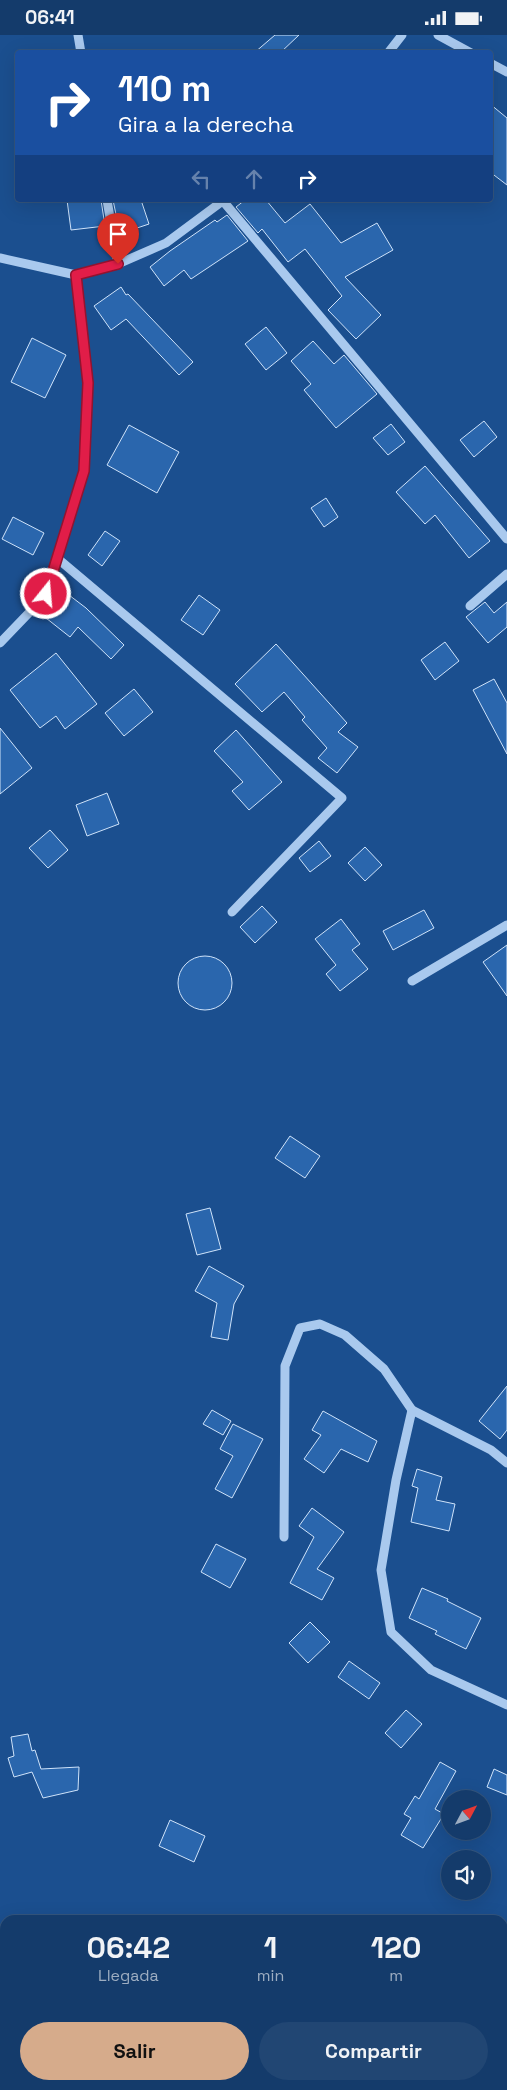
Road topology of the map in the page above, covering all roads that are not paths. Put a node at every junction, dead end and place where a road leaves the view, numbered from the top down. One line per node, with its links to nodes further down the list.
1 (78, 35): 4 (street)
2 (402, 35): 5 (street)
3 (438, 35): 6 (street)
4 (81, 50)
5 (390, 50)
6 (466, 50)
7 (493, 65): 8 (street)
8 (507, 72)
9 (107, 202): 13 (street)
10 (220, 202): 13 (street)
11 (225, 202): 15 (street)
12 (0, 258): 14 (street)
13 (118, 264): 14 (street)
14 (76, 275): 16 (street)
15 (507, 539)
16 (57, 558): 19 (street); 20 (street)
17 (507, 574): 18 (street)
18 (470, 606)
19 (0, 643)
20 (232, 912)
21 (507, 925): 22 (street)
22 (412, 981)
23 (412, 1410): 24 (street); 25 (street); 26 (street)
24 (507, 1463)
25 (284, 1537)
26 (507, 1705)

